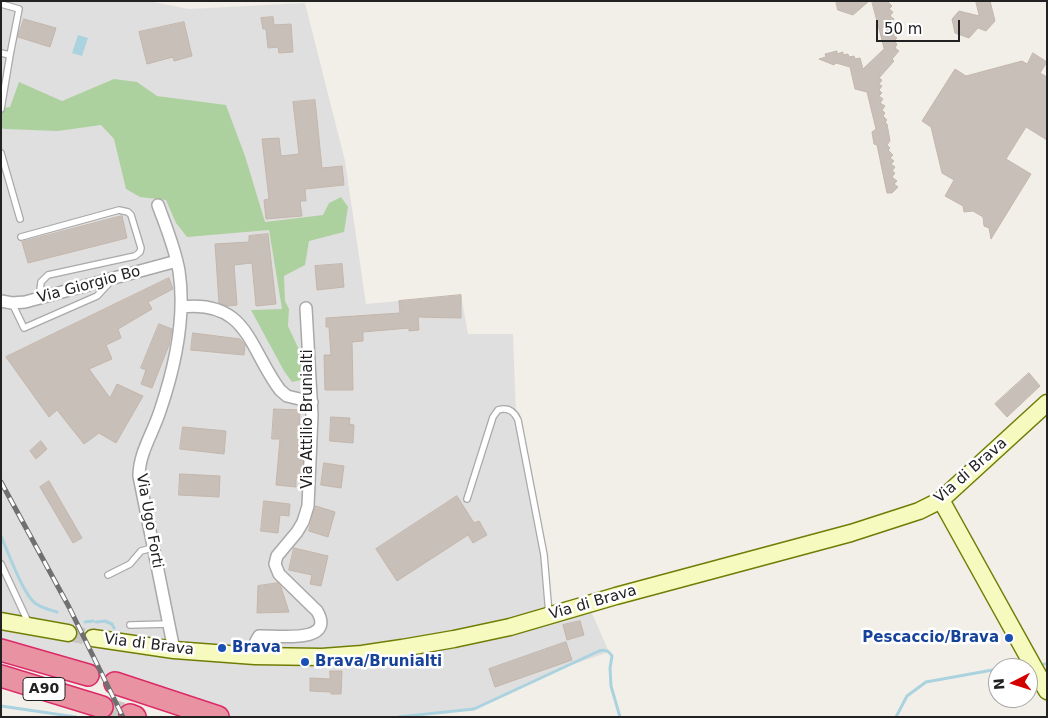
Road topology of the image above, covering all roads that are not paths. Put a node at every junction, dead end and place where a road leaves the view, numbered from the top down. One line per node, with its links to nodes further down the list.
1 (1, 4): 3 (lane)
2 (1, 53): 3 (lane)
3 (10, 55): 4 (lane)
4 (1, 108)
5 (1, 153): 7 (lane)
6 (158, 206): 9 (street, Via Ugo Forti)
7 (20, 219)
8 (21, 237): 11 (lane)
9 (177, 261): 10 (street, Via Giorgio Bo); 13 (street, Via Ugo Forti)
10 (113, 279): 11 (street, Via Giorgio Bo); 12 (lane)
11 (38, 299): 12 (street, Via Giorgio Bo)
12 (6, 302)
13 (181, 307): 15 (street); 19 (street, Via Ugo Forti)
14 (306, 308): 15 (street, Via Attilio Brunialti)
15 (312, 402): 31 (street, Via Attilio Brunialti)
16 (1047, 403): 18 (street, Via di Brava)
17 (467, 499): 22 (lane)
18 (941, 500): 22 (street, Via di Brava); 35 (street)
19 (152, 548): 21 (lane); 24 (street, Via Ugo Forti)
20 (1, 564): 26 (lane)
21 (108, 575)
22 (549, 616): 31 (street, Via di Brava)
23 (1, 620): 26 (street)
24 (169, 624): 25 (lane); 30 (street, Via Ugo Forti)
25 (130, 625)
26 (30, 626): 27 (street)
27 (68, 633)
28 (93, 638): 30 (street, Via di Brava)
29 (1, 650): 32 (highway, A90)
30 (174, 650): 31 (street, Via di Brava)
31 (255, 656)
32 (88, 675)
33 (1, 676): 36 (highway, A90)
34 (115, 683): 37 (highway)
35 (1043, 685)
36 (1, 688)
37 (218, 717)

